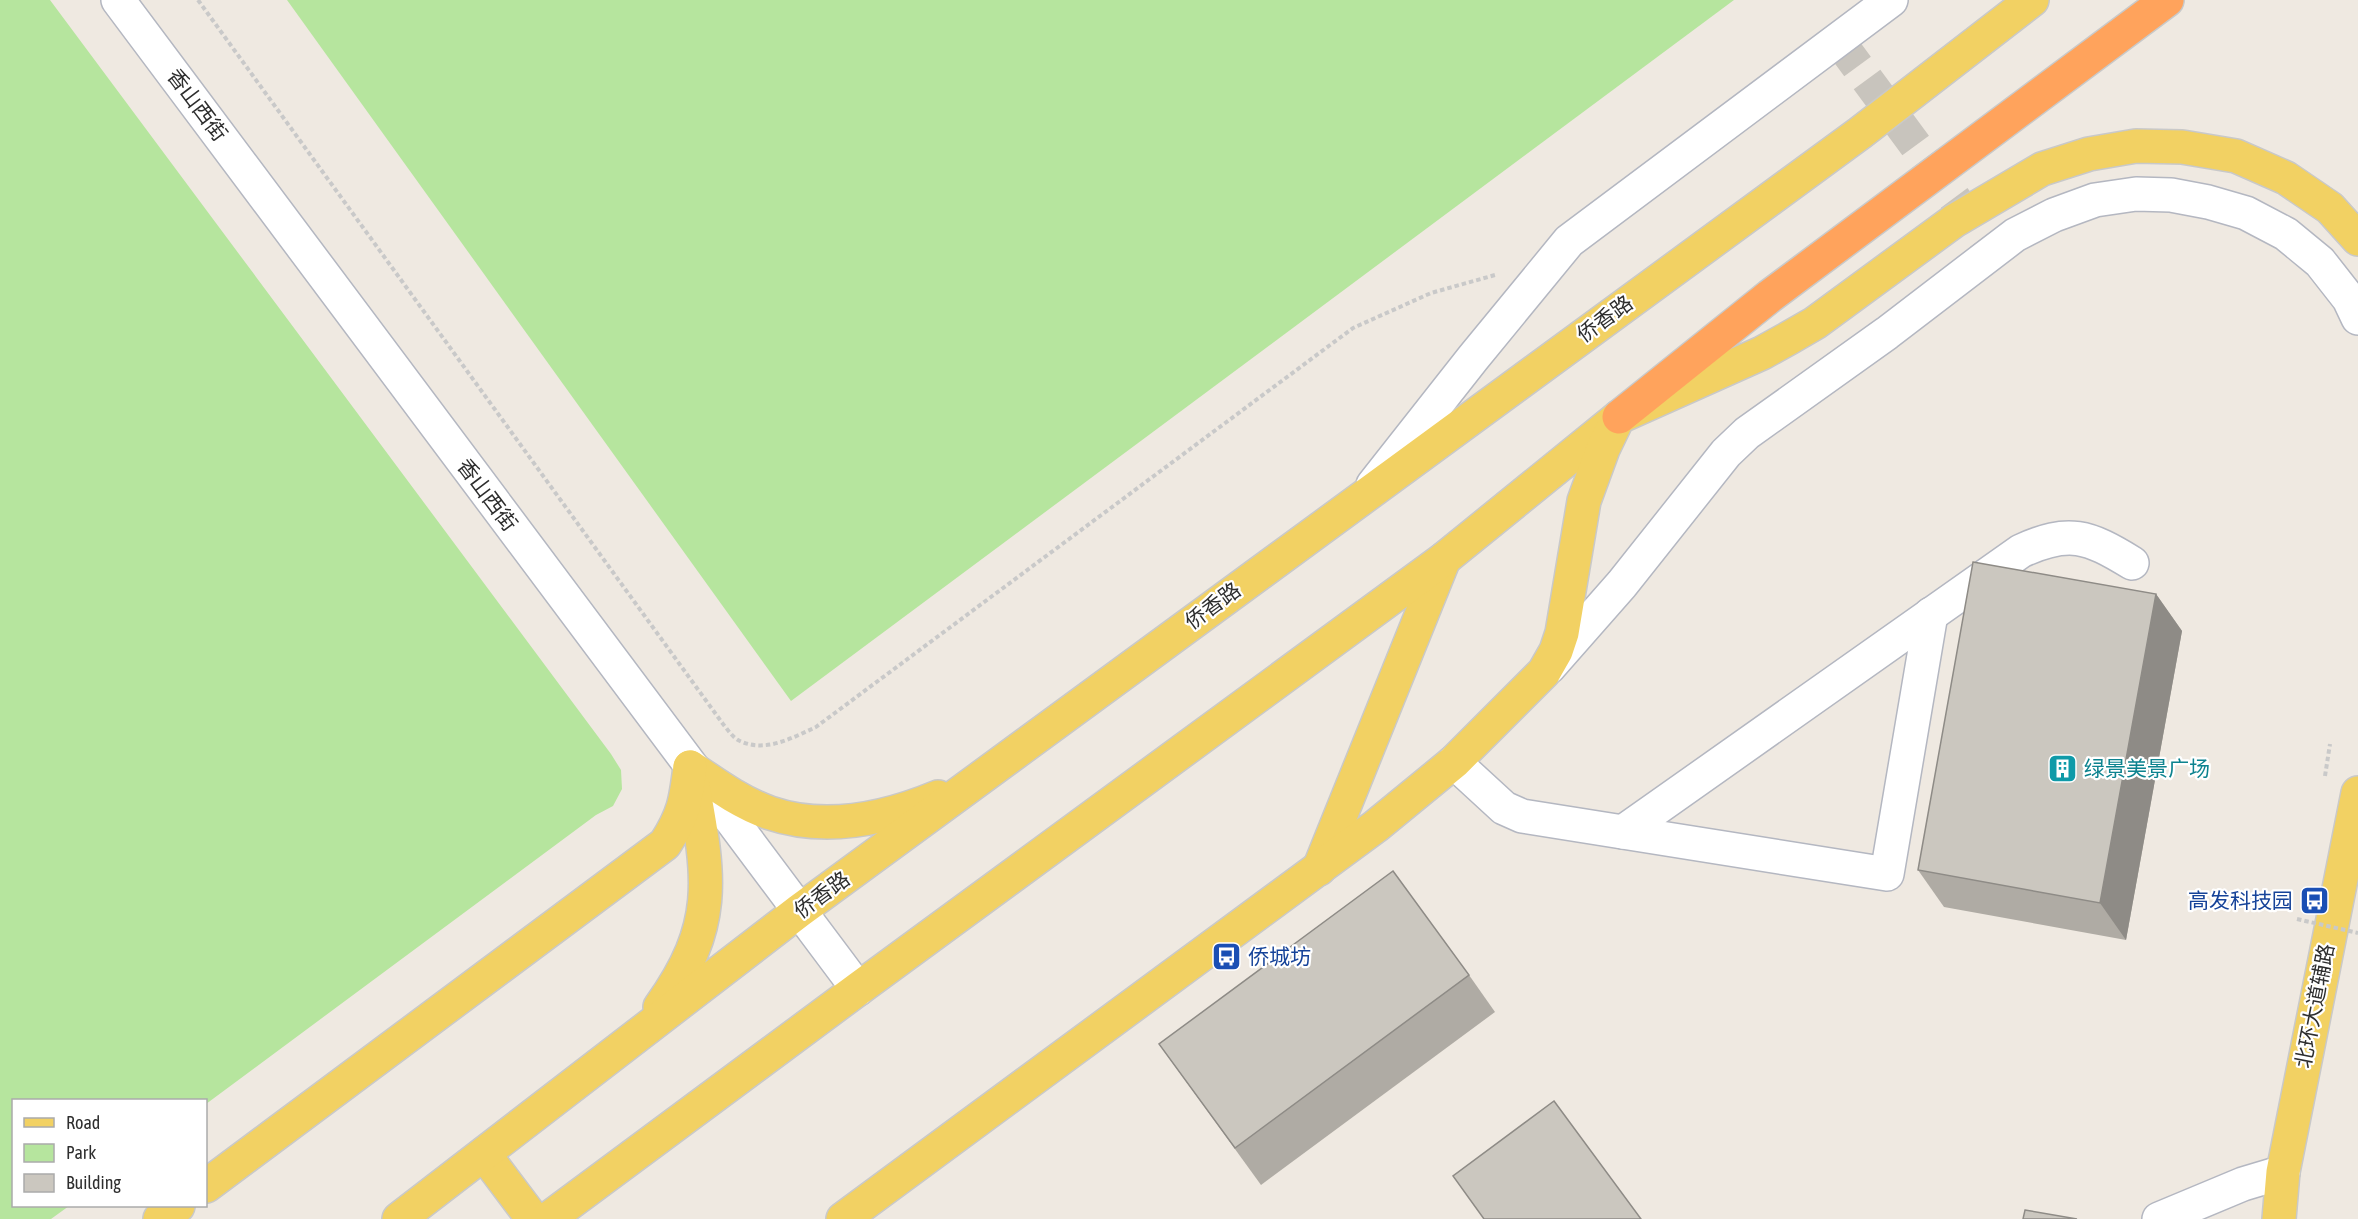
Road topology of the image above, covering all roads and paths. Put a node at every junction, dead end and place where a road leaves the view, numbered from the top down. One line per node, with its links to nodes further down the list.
1 (118, 0): 17 (street, 香山西街)
2 (198, 0): 7 (path)
3 (1891, 0): 10 (street)
4 (2032, 0): 10 (main road, 侨香路)
5 (2167, 0): 9 (highway)
6 (2358, 239): 9 (main road)
7 (1498, 274)
8 (2358, 318): 14 (street)
9 (1619, 417): 11 (main road); 14 (main road)
10 (1365, 494): 19 (main road, 侨香路)
11 (1444, 559): 22 (main road); 26 (main road)
12 (2132, 563): 13 (street)
13 (1931, 614): 21 (street); 21 (street)
14 (1544, 672): 16 (main road)
15 (2330, 744): 18 (path)
16 (1454, 762): 21 (street); 22 (main road)
17 (690, 767): 19 (main road); 23 (street, 香山西街); 27 (main road); 30 (main road)
18 (2326, 774)
19 (973, 783): 23 (main road, 侨香路)
20 (2358, 793): 29 (main road, 北环大道辅路)
21 (1623, 832)
22 (1318, 870): 36 (main road)
23 (799, 911): 26 (street, 香山西街); 27 (main road, 侨香路)
24 (2297, 919): 25 (path, bridge)
25 (2358, 933)
26 (858, 989): 35 (main road)
27 (642, 1033): 28 (main road, 侨香路)
28 (484, 1154): 33 (main road, 侨香路); 34 (main road)
29 (2283, 1172): 37 (street); 38 (main road, 北环大道辅路)
30 (207, 1185)
31 (177, 1207): 32 (main road)
32 (160, 1219)
33 (399, 1219)
34 (533, 1219)
35 (548, 1219)
36 (843, 1219)
37 (2159, 1219)
38 (2279, 1219)

